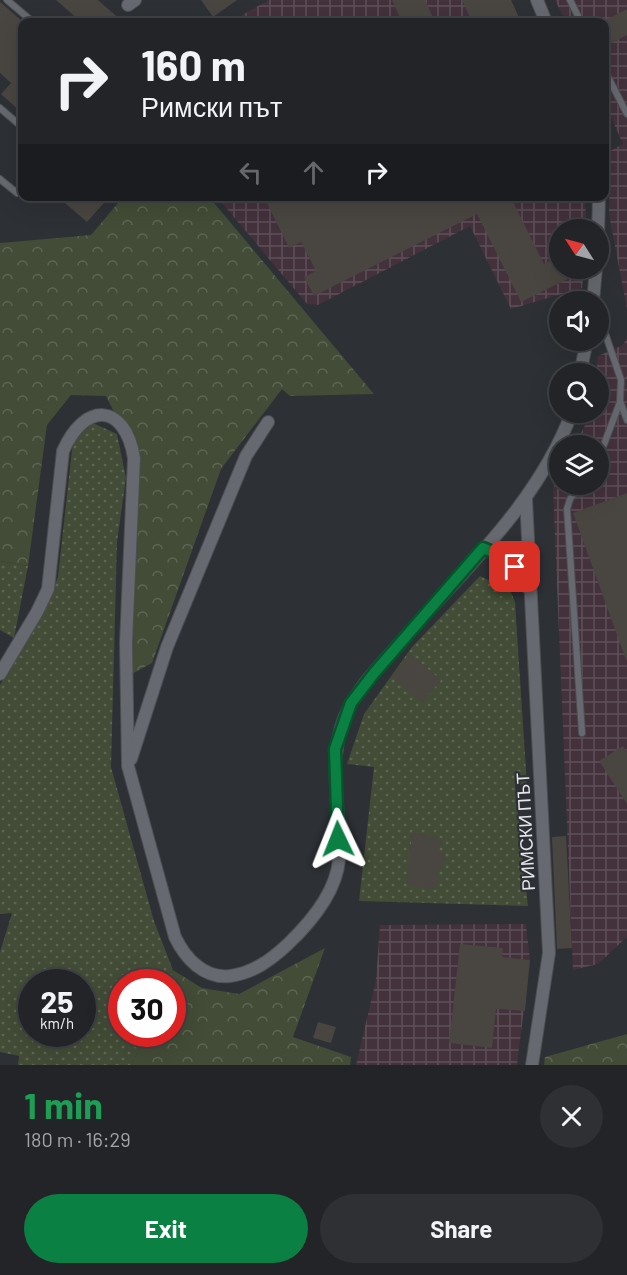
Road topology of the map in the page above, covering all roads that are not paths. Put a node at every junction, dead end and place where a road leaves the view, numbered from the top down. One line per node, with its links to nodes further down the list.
1 (8, 0): 4 (lane)
2 (537, 0): 5 (street)
3 (570, 0): 6 (lane)
4 (28, 18)
5 (544, 18)
6 (579, 18)
7 (609, 79): 9 (lane)
8 (0, 108): 10 (lane)
9 (627, 114)
10 (18, 124)
11 (0, 179): 12 (lane)
12 (18, 192)
13 (599, 201): 14 (street)
14 (598, 219)
15 (609, 343): 16 (lane)
16 (624, 379): 17 (lane)
17 (620, 401): 18 (lane); 21 (lane)
18 (627, 420)
19 (268, 422): 28 (street)
20 (567, 423): 23 (street)
21 (607, 435)
22 (574, 495): 27 (lane)
23 (526, 499): 24 (street); 25 (street, РИМСКИ ПЪТ)
24 (483, 548): 25 (street, РИМСКИ ПЪТ); 28 (street)
25 (530, 596): 29 (street, РИМСКИ ПЪТ)
26 (0, 674): 28 (street)
27 (582, 733)
28 (128, 766)
29 (532, 1065)

